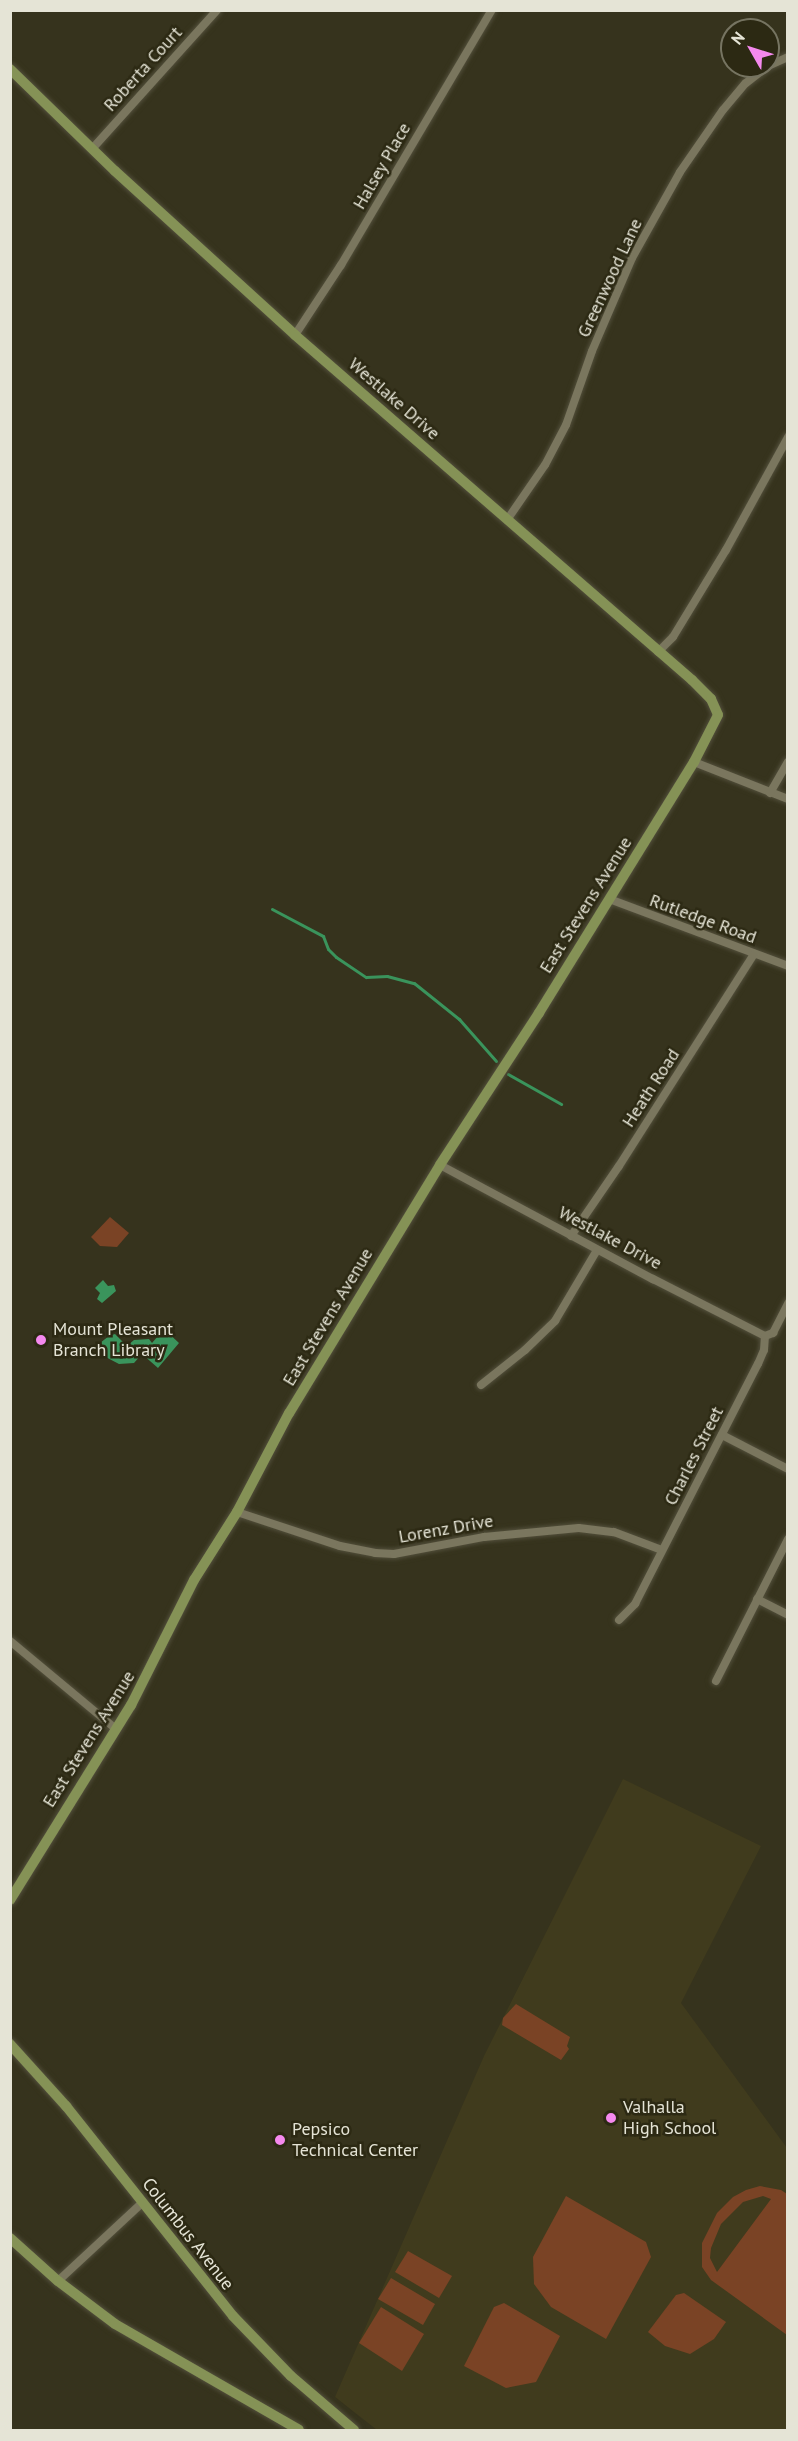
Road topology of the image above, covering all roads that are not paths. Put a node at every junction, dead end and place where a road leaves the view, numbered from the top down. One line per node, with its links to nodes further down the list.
1 (217, 10): 5 (street, Roberta Court)
2 (492, 10): 6 (street, Halsey Place)
3 (10, 69): 5 (street, Westlake Drive)
4 (752, 78): 8 (street, Greenwood Lane)
5 (92, 149): 6 (street, Westlake Drive)
6 (295, 335): 8 (street, Westlake Drive)
7 (788, 437): 9 (street)
8 (507, 520): 9 (street, Westlake Drive)
9 (658, 652): 10 (street, Westlake Drive)
10 (694, 762): 12 (street); 14 (street, East Stevens Avenue)
11 (788, 762): 12 (street)
12 (770, 793): 13 (street)
13 (788, 799)
14 (609, 899): 15 (street, Rutledge Road); 17 (street, East Stevens Avenue)
15 (754, 954): 16 (street, Rutledge Road); 18 (street, Heath Road)
16 (788, 966)
17 (440, 1165): 18 (street, Westlake Drive); 25 (street, East Stevens Avenue)
18 (571, 1236): 19 (street, Westlake Drive)
19 (597, 1250): 21 (street, Westlake Drive); 22 (street)
20 (788, 1304): 21 (street, Charles Street)
21 (765, 1336): 23 (street, Charles Street)
22 (481, 1385)
23 (722, 1435): 24 (street); 27 (street, Charles Street)
24 (788, 1468)
25 (237, 1512): 27 (street, Lorenz Drive); 33 (street, East Stevens Avenue)
26 (788, 1539): 28 (street)
27 (662, 1550): 30 (street, Charles Street)
28 (757, 1599): 29 (street); 32 (street)
29 (788, 1615)
30 (619, 1620)
31 (10, 1641): 33 (street)
32 (716, 1682)
33 (116, 1729): 34 (street, East Stevens Avenue)
34 (10, 1900)
35 (10, 2044): 36 (street, Columbus Avenue)
36 (142, 2203): 38 (street); 40 (street, Columbus Avenue)
37 (10, 2238): 38 (street)
38 (58, 2281): 39 (street)
39 (299, 2430)
40 (354, 2430)

